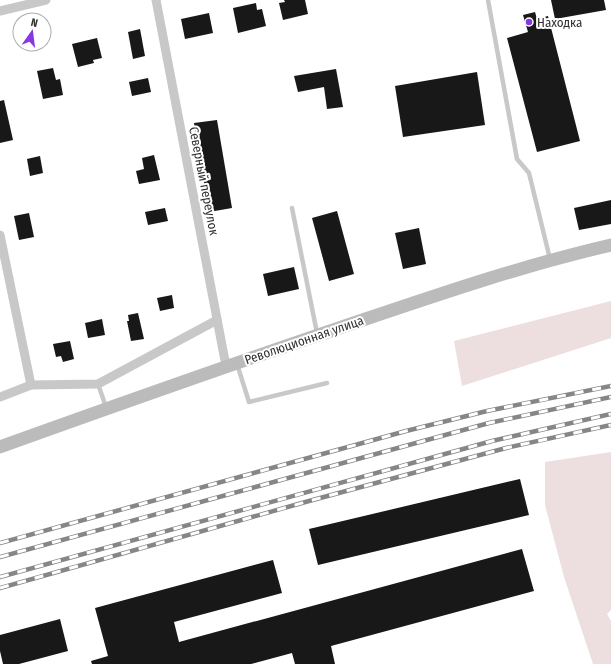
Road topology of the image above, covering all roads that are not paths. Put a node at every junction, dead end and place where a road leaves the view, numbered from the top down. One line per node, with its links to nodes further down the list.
1 (46, 0): 4 (street)
2 (156, 0): 9 (street, Северный переулок)
3 (488, 0): 8 (lane)
4 (0, 11)
5 (292, 208): 10 (lane)
6 (0, 235): 14 (street)
7 (611, 245): 8 (main road, Революционная улица)
8 (550, 261): 10 (main road, Революционная улица)
9 (217, 320): 11 (street, Северный переулок); 13 (street)
10 (318, 335): 11 (main road, Революционная улица)
11 (231, 364): 12 (lane); 16 (main road, Революционная улица)
12 (327, 383)
13 (98, 384): 14 (street); 16 (lane)
14 (31, 385): 15 (street)
15 (0, 397)
16 (107, 409): 17 (main road, Революционная улица)
17 (0, 447)

